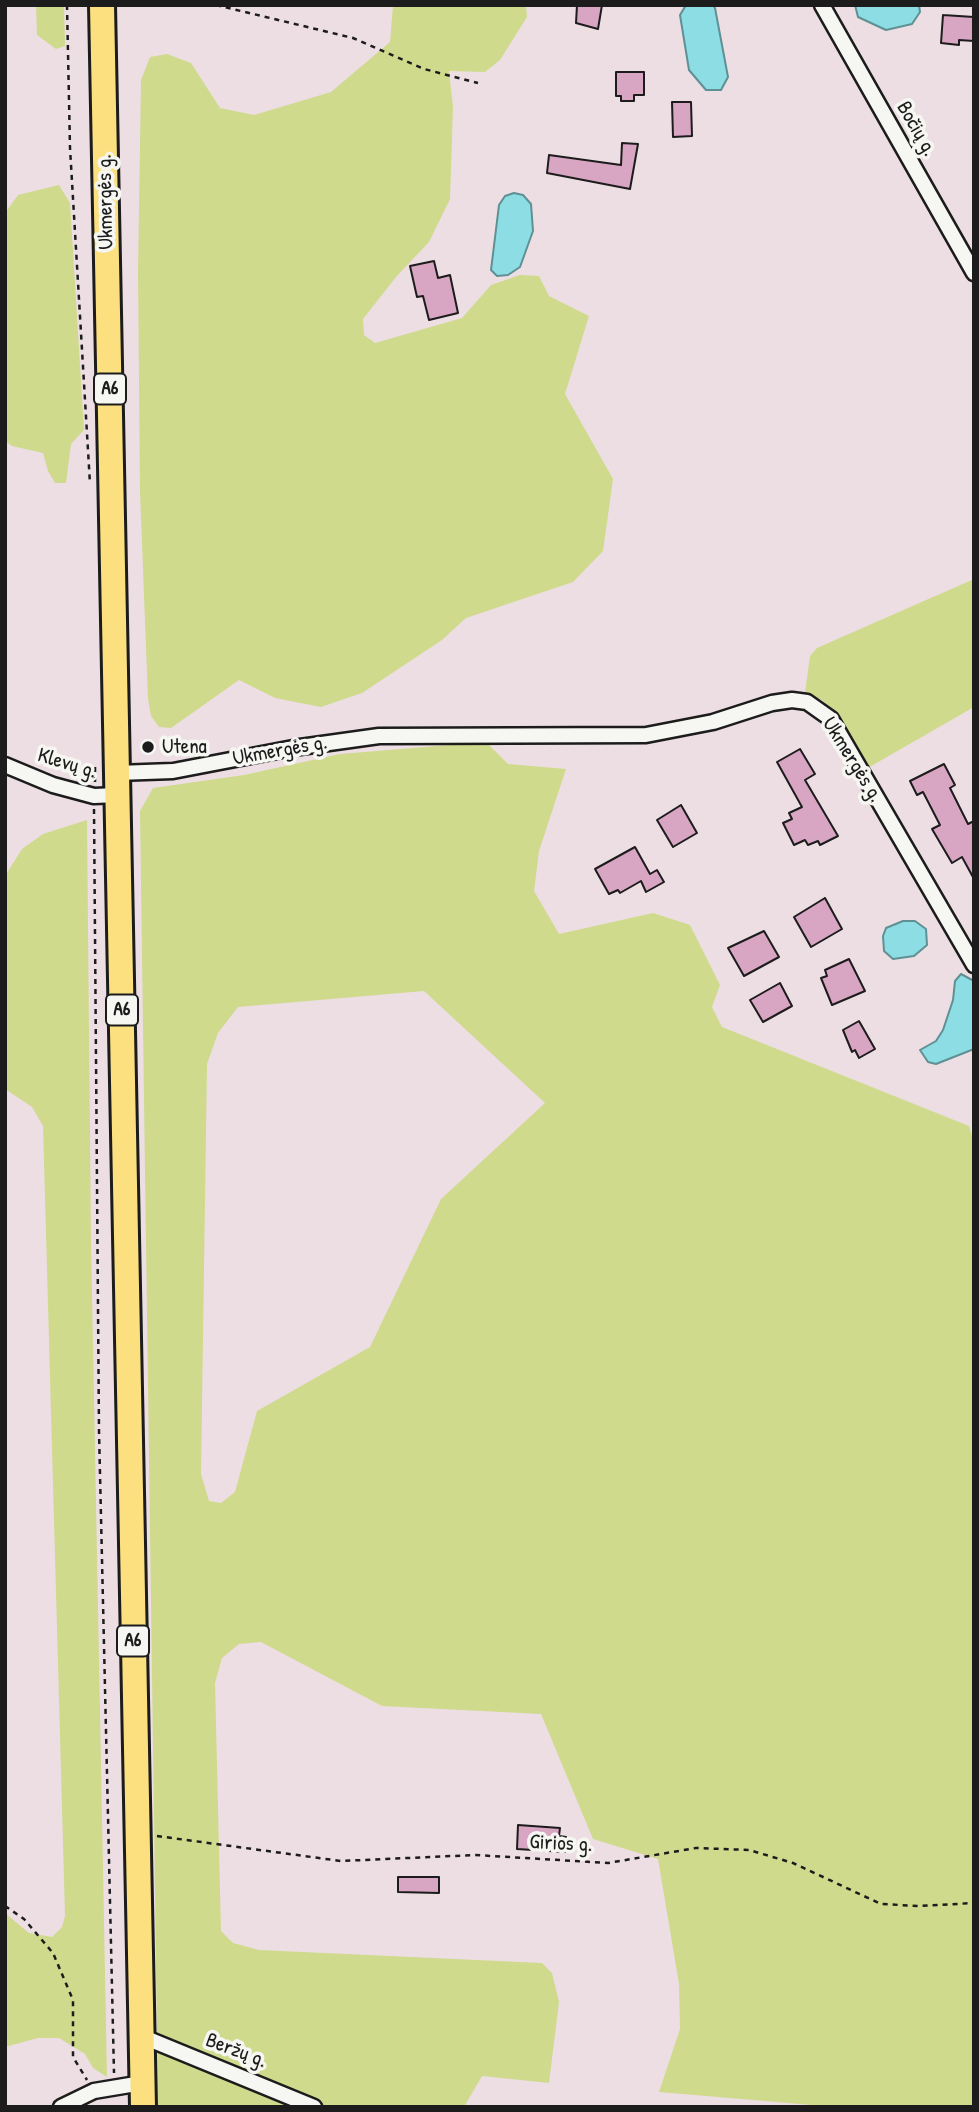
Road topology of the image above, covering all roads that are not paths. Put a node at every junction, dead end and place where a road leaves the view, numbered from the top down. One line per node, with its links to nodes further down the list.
1 (102, 5): 5 (highway, Ukmergės g. / A6)
2 (822, 5): 3 (street, Bočių g.)
3 (974, 273)
4 (5, 765): 5 (street, Klevų g.)
5 (110, 788): 6 (street, Ukmergės g.); 7 (highway, A6)
6 (974, 965)
7 (141, 2036): 8 (highway, A6); 10 (street, Beržų g.)
8 (142, 2095): 9 (street)
9 (61, 2107)
10 (314, 2107)

